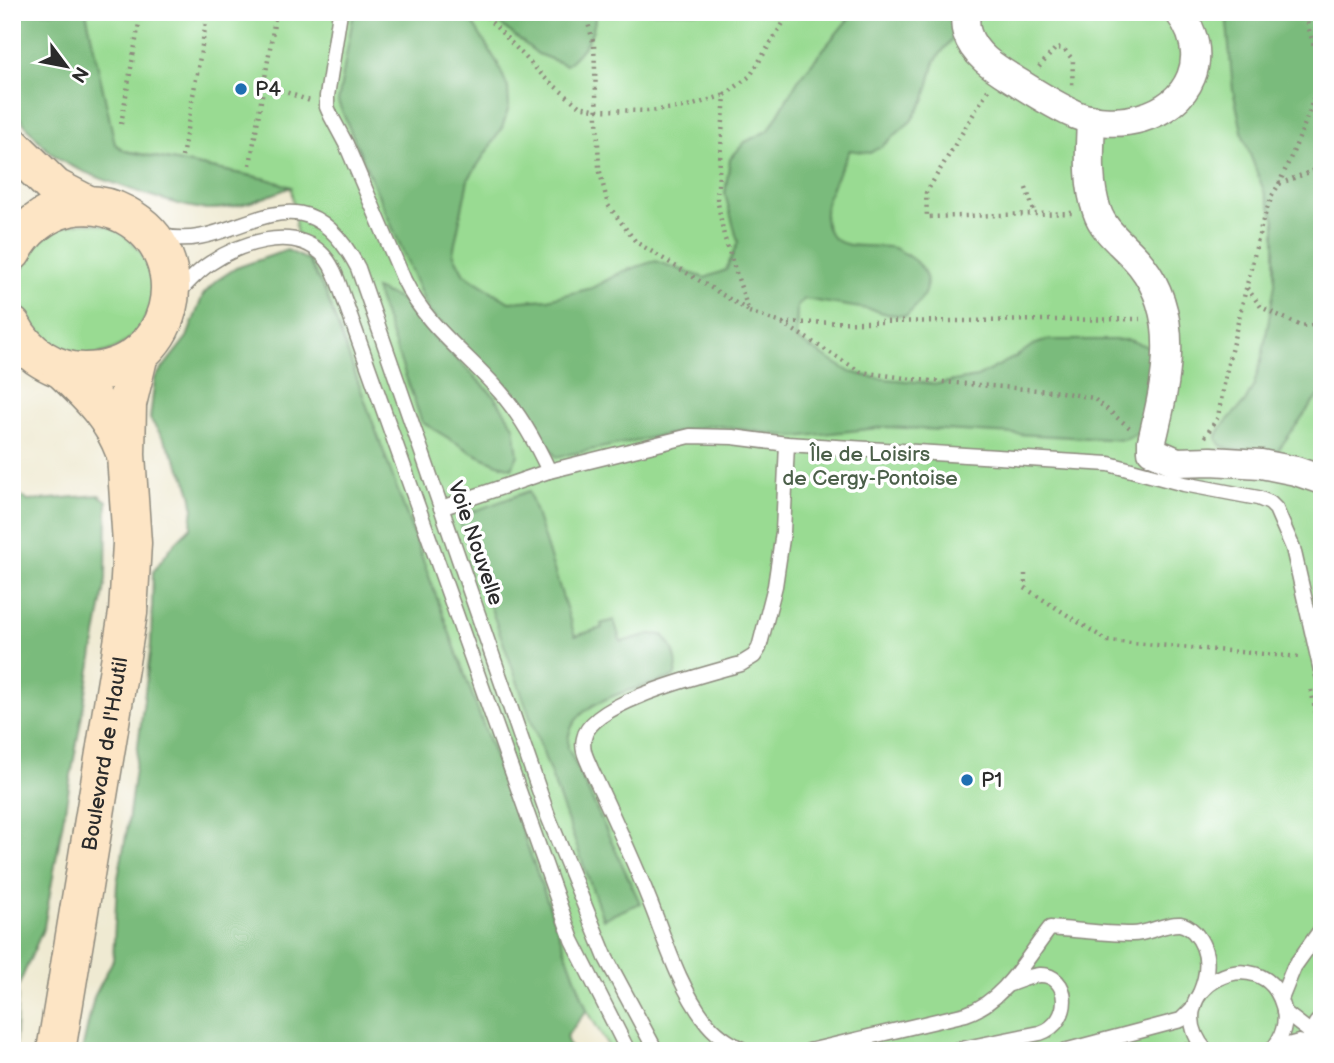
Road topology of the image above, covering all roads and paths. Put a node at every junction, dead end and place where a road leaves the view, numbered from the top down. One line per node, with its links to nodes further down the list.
1 (141, 12): 18 (path)
2 (208, 12): 20 (path)
3 (276, 12): 12 (path)
4 (341, 12): 15 (lane)
5 (482, 12): 16 (path)
6 (585, 12): 16 (path)
7 (790, 12): 14 (path)
8 (966, 12): 11 (street)
9 (1180, 12): 17 (street)
10 (1307, 12): 23 (path)
11 (1000, 71): 13 (street); 27 (path)
12 (264, 85): 15 (path); 21 (path)
13 (1025, 86): 17 (street); 17 (path)
14 (725, 95): 16 (path); 32 (path)
15 (328, 104): 43 (lane)
16 (598, 110): 32 (path)
17 (1081, 116): 26 (street)
18 (121, 124)
19 (12, 149): 25 (main road); 29 (main road)
20 (182, 157)
21 (250, 165)
22 (1322, 167): 23 (path)
23 (1279, 184): 30 (path)
24 (1026, 188): 27 (path)
25 (88, 205): 28 (main road); 29 (main road)
26 (1097, 212): 27 (path); 33 (street)
27 (1035, 214)
28 (146, 229): 31 (main road); 45 (lane, Voie Nouvelle)
29 (17, 244)
30 (1246, 287): 35 (path); 42 (path)
31 (169, 303): 37 (main road); 56 (lane, Voie Nouvelle)
32 (749, 312): 34 (path)
33 (1166, 319): 34 (path); 39 (street)
34 (782, 323): 39 (path)
35 (1322, 324)
36 (13, 330): 38 (main road)
37 (139, 354): 38 (main road); 41 (main road, Boulevard de l'Hautil)
38 (62, 369): 41 (main road, Boulevard de l'Hautil)
39 (1152, 441): 42 (street)
40 (787, 444): 43 (lane); 47 (lane); 58 (lane)
41 (126, 455): 55 (main road, Boulevard de l'Hautil)
42 (1177, 462): 44 (street)
43 (548, 471): 45 (lane)
44 (1322, 480)
45 (441, 508): 57 (lane, Voie Nouvelle)
46 (1025, 574): 47 (path)
47 (1317, 653): 48 (lane)
48 (1322, 675)
49 (1322, 928): 52 (lane)
50 (1007, 985): 51 (lane); 59 (lane); 60 (lane)
51 (1197, 999): 52 (lane); 61 (lane); 64 (lane)
52 (1282, 1005): 53 (lane); 54 (lane)
53 (1321, 1038): 54 (lane)
54 (1272, 1050)
55 (56, 1051)
56 (628, 1051)
57 (656, 1051)
58 (746, 1051)
59 (809, 1051)
60 (951, 1051)
61 (1064, 1051)
62 (1181, 1051): 63 (lane)
63 (1188, 1051)
64 (1206, 1051)

